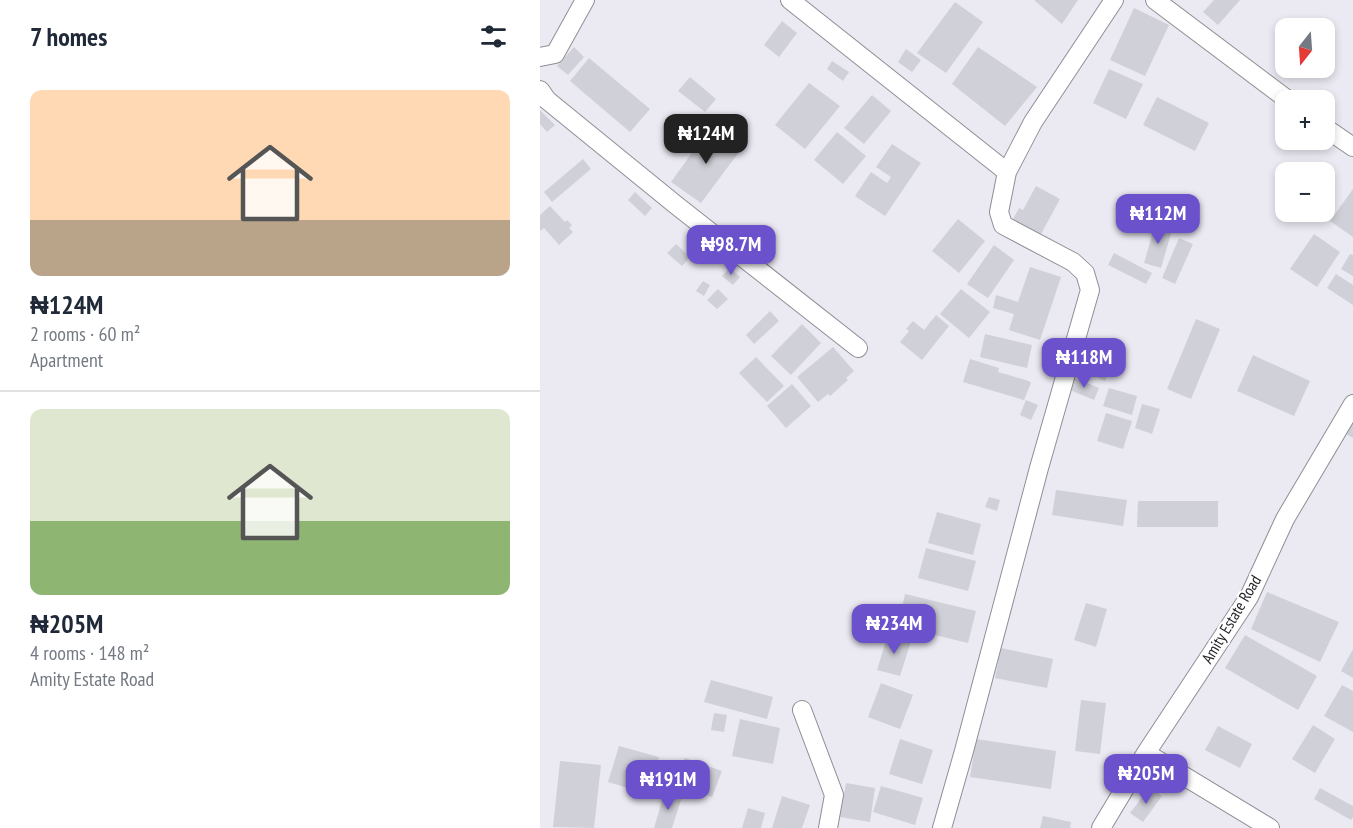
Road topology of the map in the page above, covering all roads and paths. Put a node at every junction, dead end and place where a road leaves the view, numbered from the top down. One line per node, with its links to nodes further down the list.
1 (585, 0): 5 (street)
2 (790, 0): 10 (street)
3 (1114, 0): 10 (street)
4 (1155, 0): 7 (street)
5 (540, 57)
6 (540, 90): 11 (street)
7 (1275, 90)
8 (1335, 135): 9 (street)
9 (1353, 147)
10 (1007, 172): 16 (street)
11 (858, 348)
12 (1353, 404): 14 (street, Amity Estate Road)
13 (802, 710): 15 (street)
14 (1146, 753): 17 (street, Amity Estate Road); 18 (street)
15 (828, 828)
16 (942, 828)
17 (1101, 828)
18 (1270, 828)

